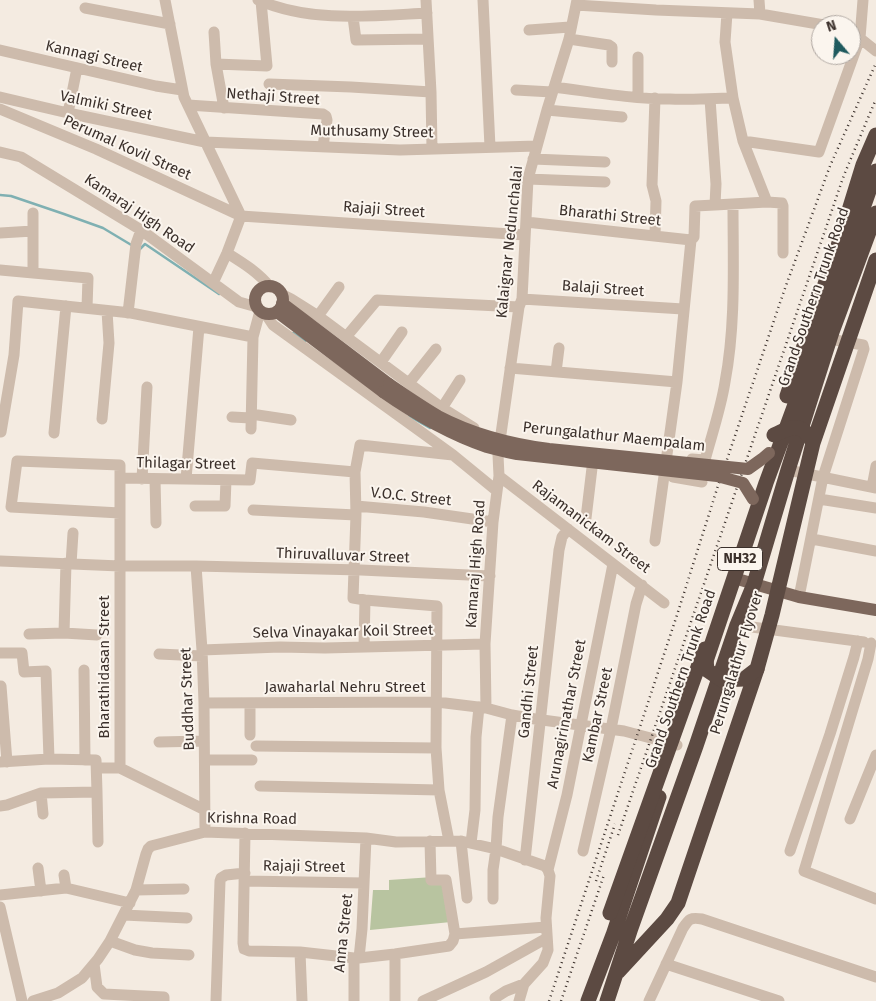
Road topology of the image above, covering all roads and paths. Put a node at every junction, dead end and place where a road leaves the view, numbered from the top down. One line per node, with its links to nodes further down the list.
1 (165, 0): 16 (street)
2 (426, 0): 10 (street)
3 (483, 0): 50 (street)
4 (759, 0): 12 (street)
5 (863, 0): 13 (street)
6 (259, 1): 14 (street); 27 (street)
7 (577, 2): 8 (street); 17 (street, Kalaignar Nedunchalai)
8 (700, 6): 11 (street)
9 (85, 8): 16 (street)
10 (427, 13): 14 (street); 20 (street)
11 (728, 13): 12 (street); 39 (street)
12 (760, 14): 15 (street)
13 (860, 15)
14 (353, 16): 20 (street)
15 (811, 23)
16 (170, 24): 32 (street)
17 (570, 27): 18 (street); 21 (street, Kalaignar Nedunchalai)
18 (529, 30)
19 (214, 32): 27 (street)
20 (428, 39): 34 (street)
21 (569, 39): 26 (street); 31 (street, Kalaignar Nedunchalai)
22 (861, 39): 24 (street)
23 (0, 50): 29 (street, Kannagi Street)
24 (876, 51)
25 (638, 57): 36 (street)
26 (612, 62)
27 (216, 64): 41 (street)
28 (847, 65): 47 (street)
29 (77, 68): 32 (street, Kannagi Street); 44 (street)
30 (269, 84): 34 (street)
31 (553, 89): 33 (street); 36 (street); 43 (street, Kalaignar Nedunchalai)
32 (182, 90): 40 (street)
33 (516, 90)
34 (431, 92): 52 (street)
35 (0, 97): 44 (street, Valmiki Street)
36 (638, 97): 37 (street)
37 (655, 98): 38 (street); 70 (street)
38 (710, 98): 39 (street); 60 (street)
39 (733, 98): 47 (street)
40 (188, 106): 41 (street, Nethaji Street); 48 (street)
41 (224, 108): 49 (street, Nethaji Street)
42 (0, 109): 64 (street, Perumal Kovil Street)
43 (547, 110): 45 (street); 51 (street, Kalaignar Nedunchalai)
44 (68, 113): 48 (street, Valmiki Street)
45 (622, 117)
46 (876, 135): 109 (highway, Perungalathur Maempalam)
47 (744, 141): 59 (street)
48 (205, 142): 49 (street, Muthusamy Street); 64 (street)
49 (323, 146): 52 (street, Muthusamy Street)
50 (490, 146): 51 (street, Muthusamy Street); 52 (street, Muthusamy Street)
51 (537, 146): 54 (street, Kalaignar Nedunchalai)
52 (432, 149)
53 (0, 152): 66 (street, Kamaraj High Road)
54 (533, 159): 55 (street); 57 (street, Kalaignar Nedunchalai)
55 (605, 162)
56 (876, 171): 153 (highway, Grand Southern Trunk Road / NH32)
57 (528, 179): 58 (street); 65 (street, Kalaignar Nedunchalai)
58 (605, 182)
59 (767, 202): 61 (street); 73 (street)
60 (715, 205): 61 (street); 71 (street)
61 (733, 205): 115 (street)
62 (33, 213): 67 (street)
63 (876, 213): 91 (highway, Grand Southern Trunk Road / NH32)
64 (241, 216): 69 (street, Rajaji Street); 72 (street)
65 (526, 222): 69 (street, Kalaignar Nedunchalai); 70 (street, Bharathi Street)
66 (141, 230): 78 (street, Kamaraj High Road); 85 (street)
67 (33, 231): 68 (street); 76 (street)
68 (0, 233)
69 (525, 235): 79 (street, Kalaignar Nedunchalai)
70 (655, 236): 71 (street, Bharathi Street)
71 (691, 240): 83 (street)
72 (228, 253): 78 (street); 80 (street)
73 (783, 253)
74 (876, 260): 111 (highway, Perungalathur Flyover, bridge)
75 (0, 270): 76 (street)
76 (33, 273): 82 (street)
77 (339, 287): 86 (street)
78 (219, 288): 80 (street, Kamaraj High Road)
79 (520, 303): 83 (street, Balaji Street); 89 (street, Balaji Street); 95 (street, Kalaignar Nedunchalai)
80 (270, 304): 86 (street); 90 (street); 101 (main road, Perungalathur Maempalam); 114 (street, Kamaraj High Road)
81 (66, 306): 82 (street); 107 (street); 108 (street)
82 (86, 308): 84 (street)
83 (683, 309): 98 (street)
84 (107, 311): 85 (street); 104 (street)
85 (128, 313): 87 (street)
86 (318, 316): 89 (street)
87 (199, 327): 90 (street); 126 (street)
88 (402, 332): 94 (street)
89 (346, 336): 94 (street)
90 (253, 337): 106 (street)
91 (830, 339): 118 (highway, Grand Southern Trunk Road / NH32); 122 (street)
92 (559, 348): 96 (street)
93 (436, 349): 99 (street)
94 (381, 362): 99 (street)
95 (510, 368): 96 (street); 110 (street, Kalaignar Nedunchalai)
96 (556, 372): 98 (street)
97 (460, 380): 102 (street)
98 (677, 382): 115 (street)
99 (409, 383): 102 (street)
100 (148, 387): 124 (street)
101 (386, 388): 112 (main road, Perungalathur Maempalam, bridge); 132 (main road, Perungalathur Maempalam, bridge)
102 (442, 408): 110 (street)
103 (232, 417): 106 (street)
104 (102, 420)
105 (291, 420): 106 (street)
106 (251, 421)
107 (1, 432)
108 (54, 433)
109 (774, 435): 111 (highway, bridge); 112 (highway, Perungalathur Maempalam)
110 (500, 437): 113 (street, Kalaignar Nedunchalai); 115 (street)
111 (813, 443): 175 (highway, Perungalathur Flyover, bridge)
112 (768, 452): 132 (highway, Perungalathur Maempalam, bridge)
113 (498, 455): 117 (street); 121 (street, Kalaignar Nedunchalai)
114 (453, 456): 119 (street); 130 (street, Kamaraj High Road)
115 (667, 457): 120 (street)
116 (876, 466): 129 (street)
117 (592, 468): 120 (street); 138 (street)
118 (788, 470): 122 (street); 154 (highway, Grand Southern Trunk Road / NH32)
119 (355, 472): 127 (street, Thilagar Street); 136 (street)
120 (664, 475): 128 (street); 144 (street)
121 (499, 476): 130 (street, Kalaignar Nedunchalai); 141 (street, Rajamanickam Street)
122 (823, 477): 129 (street); 131 (street)
123 (120, 478): 124 (street, Thilagar Street); 137 (street, Bharathidasan Street); 137 (street)
124 (142, 478): 125 (street, Thilagar Street)
125 (155, 479): 126 (street, Thilagar Street); 140 (street)
126 (186, 479): 127 (street, Thilagar Street)
127 (226, 480): 133 (street)
128 (702, 482)
129 (874, 488)
130 (497, 492): 139 (street, Kamaraj High Road)
131 (819, 498): 134 (street); 143 (street)
132 (754, 499): 169 (highway, Perungalathur Maempalam)
133 (195, 506)
134 (876, 508)
135 (253, 510): 136 (street, V.O.C. Street)
136 (356, 511): 139 (street, V.O.C. Street); 151 (street)
137 (120, 513): 149 (street, Bharathidasan Street)
138 (586, 518)
139 (493, 522): 152 (street, Kamaraj High Road)
140 (156, 523)
141 (568, 529): 148 (street, Rajamanickam Street); 183 (street, Gandhi Street)
142 (73, 533): 147 (street)
143 (812, 539): 145 (street); 156 (street)
144 (655, 541)
145 (876, 550)
146 (0, 561): 147 (street, Thiruvalluvar Street)
147 (69, 564): 149 (street, Thiruvalluvar Street); 161 (street)
148 (613, 564): 155 (street, Rajamanickam Street); 184 (street, Arunagirinathar Street)
149 (120, 566): 150 (street, Thiruvalluvar Street); 198 (street, Bharathidasan Street)
150 (196, 566): 151 (street, Thiruvalluvar Street); 171 (street, Buddhar Street)
151 (353, 570): 152 (street, Thiruvalluvar Street); 157 (street)
152 (490, 576): 167 (street, Kamaraj High Road)
153 (734, 578): 154 (main road); 189 (highway, Grand Southern Trunk Road / NH32)
154 (754, 584): 156 (main road); 160 (highway, Grand Southern Trunk Road / NH32)
155 (642, 585): 158 (street, Rajamanickam Street); 185 (street, Kambar Street)
156 (800, 597): 159 (main road)
157 (365, 600): 166 (street); 168 (street)
158 (664, 603)
159 (876, 610)
160 (737, 625): 164 (street); 245 (highway, Grand Southern Trunk Road / NH32)
161 (64, 633): 162 (street); 163 (street)
162 (29, 634)
163 (97, 635)
164 (858, 641): 165 (street); 173 (street)
165 (874, 643): 174 (street)
166 (437, 644): 167 (street, Selva Vinayakar Koil Street); 168 (street, Selva Vinayakar Koil Street); 178 (street)
167 (485, 644): 181 (street, Kamaraj High Road)
168 (364, 647): 171 (street, Selva Vinayakar Koil Street)
169 (705, 649): 175 (highway, bridge); 238 (highway, Perungalathur Maempalam, bridge)
170 (0, 653): 193 (street)
171 (202, 653): 172 (street, Selva Vinayakar Koil Street); 179 (street, Buddhar Street)
172 (159, 654)
173 (854, 657): 174 (street); 216 (street)
174 (872, 660): 228 (street)
175 (757, 669): 245 (highway, Perungalathur Flyover)
176 (84, 670): 197 (street)
177 (1, 686): 196 (street)
178 (437, 702): 180 (street, Jawaharlal Nehru Street); 181 (street, Jawaharlal Nehru Street); 191 (street)
179 (204, 703): 180 (street, Jawaharlal Nehru Street); 187 (street, Buddhar Street)
180 (250, 703): 186 (street)
181 (482, 707): 182 (street); 213 (street, Kamaraj High Road)
182 (512, 715): 183 (street); 214 (street)
183 (541, 720): 184 (street); 217 (street, Gandhi Street)
184 (581, 724): 185 (street); 219 (street, Arunagirinathar Street)
185 (611, 729): 189 (street); 215 (street, Kambar Street)
186 (250, 734)
187 (204, 741): 188 (street); 194 (street, Buddhar Street)
188 (159, 742)
189 (677, 744): 238 (highway, Grand Southern Trunk Road / NH32)
190 (256, 746): 191 (street)
191 (436, 748): 200 (street)
192 (876, 755): 206 (street)
193 (49, 759): 196 (street); 197 (street)
194 (205, 760): 195 (street); 204 (street, Buddhar Street)
195 (252, 760)
196 (3, 762)
197 (93, 762): 198 (street); 201 (street)
198 (120, 768): 204 (street)
199 (260, 786): 200 (street)
200 (440, 790): 211 (street)
201 (97, 792): 202 (street); 212 (street)
202 (41, 793): 203 (street); 205 (street)
203 (0, 806)
204 (204, 810): 207 (street, Buddhar Street)
205 (43, 814)
206 (850, 819)
207 (205, 832): 208 (street, Krishna Road); 225 (street, Krishna Road)
208 (245, 834): 209 (street, Krishna Road); 221 (street)
209 (366, 838): 210 (street, Krishna Road); 222 (street, Anna Street)
210 (430, 841): 211 (street, Krishna Road); 236 (street)
211 (449, 841): 213 (street, Krishna Road)
212 (98, 842)
213 (466, 842): 214 (street, Krishna Road); 229 (street, Kamaraj High Road)
214 (496, 849): 217 (street, Krishna Road); 230 (street)
215 (583, 851)
216 (790, 851)
217 (525, 860): 219 (street, Krishna Road)
218 (38, 868): 226 (street)
219 (548, 870): 235 (street, Arunagirinathar Street)
220 (64, 875): 223 (street)
221 (244, 877): 222 (street, Rajaji Street); 239 (street); 252 (street, Rajaji Street)
222 (364, 883): 242 (street, Anna Street)
223 (66, 888): 226 (street); 231 (street)
224 (184, 889): 225 (street)
225 (136, 890): 231 (street, Krishna Road)
226 (41, 891): 227 (street)
227 (0, 895)
228 (875, 897)
229 (467, 898)
230 (493, 899)
231 (130, 903): 233 (street, Krishna Road)
232 (0, 907): 249 (street)
233 (124, 915): 234 (street); 237 (street, Krishna Road)
234 (187, 918)
235 (547, 933): 236 (street); 247 (street, Arunagirinathar Street); 256 (street)
236 (455, 934): 240 (street)
237 (110, 942): 241 (street); 243 (street, Krishna Road)
238 (608, 948): 258 (highway, Grand Southern Trunk Road / NH32)
239 (300, 952): 242 (street); 253 (street)
240 (395, 954): 242 (street); 255 (street)
241 (189, 955)
242 (357, 958): 254 (street, Anna Street)
243 (94, 964): 250 (street, Krishna Road); 251 (street)
244 (666, 964): 246 (street); 260 (street); 261 (street)
245 (616, 975): 259 (highway, Grand Southern Trunk Road / NH32)
246 (876, 977)
247 (524, 984): 248 (street); 257 (street)
248 (496, 998)
249 (22, 1001)
250 (33, 1001)
251 (164, 1001)
252 (216, 1001)
253 (302, 1001)
254 (354, 1001)
255 (395, 1001)
256 (423, 1001)
257 (519, 1001)
258 (588, 1001)
259 (607, 1001)
260 (650, 1001)
261 (779, 1001)

